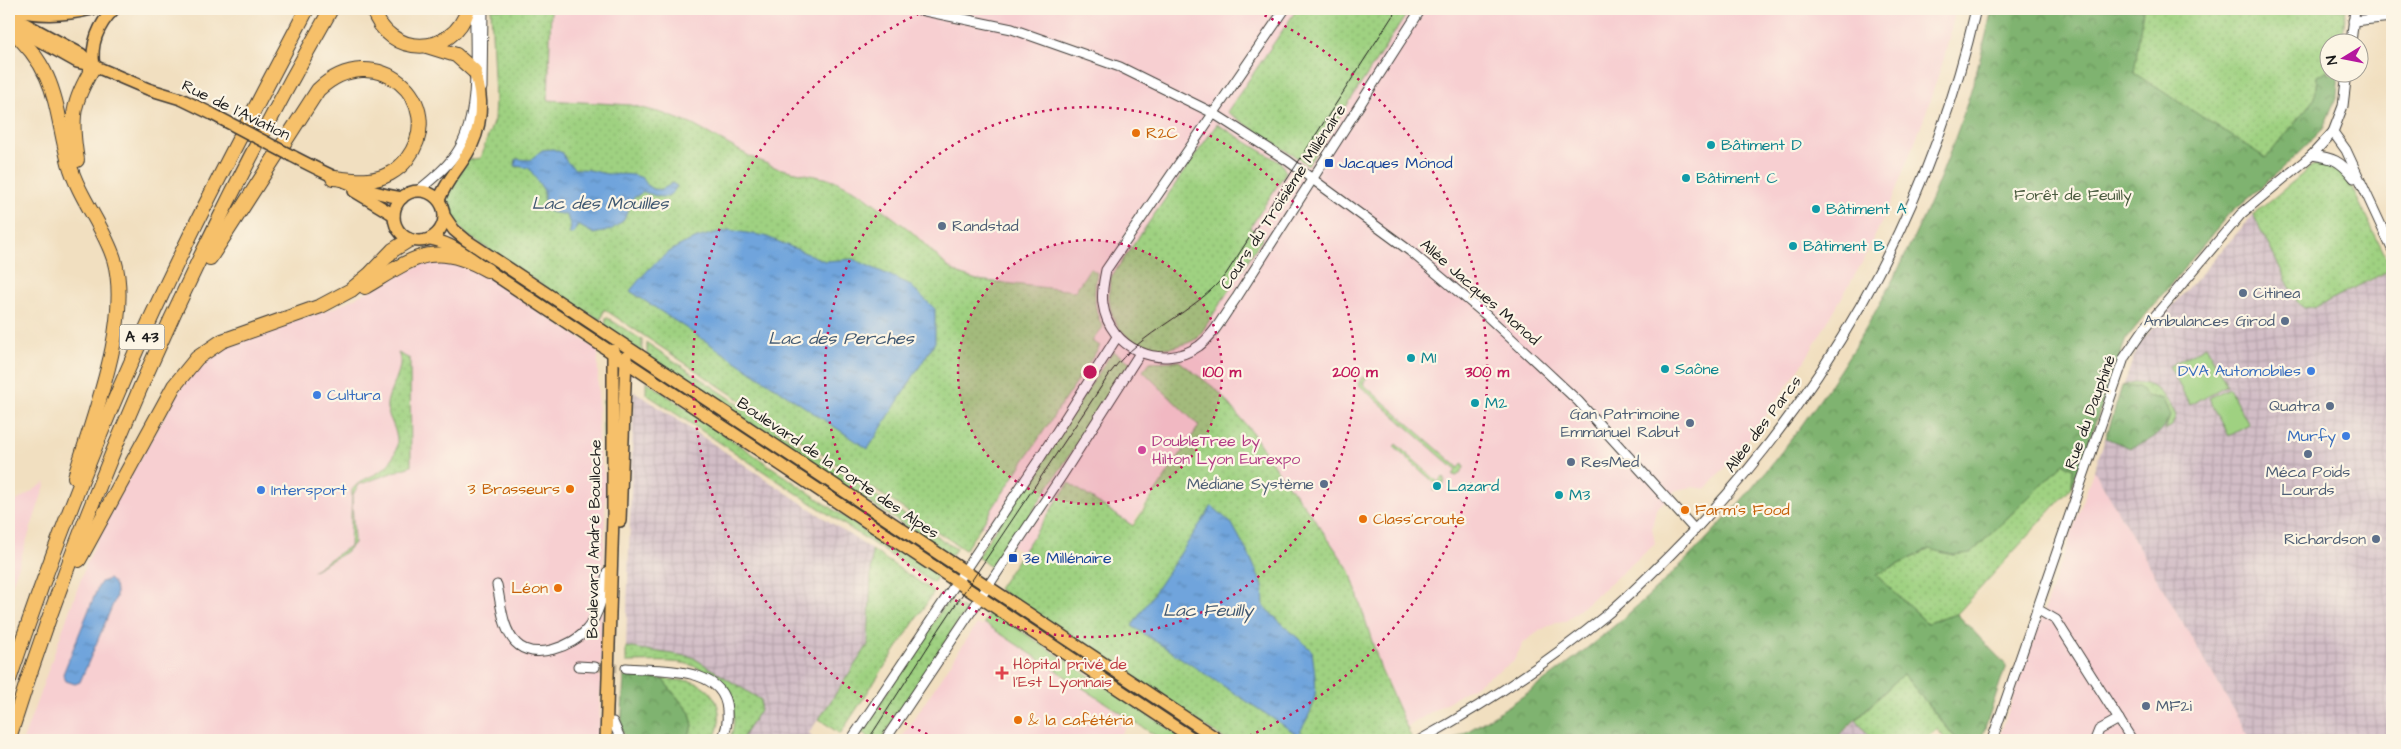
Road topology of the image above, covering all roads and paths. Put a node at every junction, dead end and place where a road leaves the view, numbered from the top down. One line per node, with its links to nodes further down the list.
1 (11, 9): 2 (main road)
2 (92, 9)
3 (114, 9): 22 (main road)
4 (307, 9): 53 (highway, A 43)
5 (331, 9): 43 (highway, A 43)
6 (373, 9): 21 (highway)
7 (468, 9): 21 (highway)
8 (475, 9): 23 (street)
9 (483, 9): 25 (street)
10 (915, 9): 26 (street, Allée Jacques Monod)
11 (1285, 9): 26 (street, Cours du Troisième Millénaire)
12 (1421, 9): 30 (street, Cours du Troisième Millénaire)
13 (1976, 9): 51 (street, Allée des Parcs)
14 (2355, 9): 17 (street)
15 (9, 15): 22 (main road, Rue de l'Aviation)
16 (2392, 17): 17 (street)
17 (2353, 21): 20 (street)
18 (9, 24): 22 (main road, Rue de l'Aviation)
19 (9, 28): 35 (highway)
20 (2352, 32)
21 (426, 46): 23 (highway)
22 (94, 66): 29 (main road, Rue de l'Aviation, bridge); 35 (highway)
23 (474, 71): 25 (main road); 32 (street)
24 (2346, 82): 27 (street)
25 (482, 95): 34 (main road)
26 (1213, 113): 30 (street, Allée Jacques Monod); 44 (street, Cours du Troisième Millénaire)
27 (2333, 132): 28 (street, Rue du Dauphiné); 31 (street)
28 (2312, 155): 31 (street); 59 (street, Rue du Dauphiné)
29 (333, 178): 33 (main road, Rue de l'Aviation); 36 (main road, Rue de l'Aviation); 43 (highway)
30 (1313, 178): 47 (street, Cours du Troisième Millénaire); 51 (street, Allée Jacques Monod)
31 (2362, 188): 40 (street)
32 (418, 191): 33 (main road); 34 (main road)
33 (402, 198): 36 (main road)
34 (439, 200): 37 (main road)
35 (90, 208): 53 (highway)
36 (394, 215): 39 (main road)
37 (445, 217): 38 (main road); 45 (main road, Boulevard de la Porte des Alpes)
38 (431, 239): 39 (main road); 41 (main road, Boulevard de la Porte des Alpes)
39 (409, 240): 42 (highway)
40 (2392, 249)
41 (487, 270): 42 (highway); 48 (main road, Boulevard de la Porte des Alpes)
42 (321, 306): 58 (highway)
43 (175, 314): 58 (highway, A 43)
44 (1117, 337): 47 (street, Cours du Troisième Millénaire); 52 (street)
45 (614, 338): 46 (main road, Boulevard de la Porte des Alpes); 48 (main road, Boulevard André Boulloche)
46 (626, 346): 49 (main road, Boulevard André Boulloche); 52 (main road, Boulevard de la Porte des Alpes)
47 (1140, 353): 56 (street)
48 (613, 354): 49 (main road, Boulevard de la Porte des Alpes); 50 (main road, Boulevard André Boulloche)
49 (626, 363): 54 (main road, Boulevard de la Porte des Alpes); 65 (main road, Boulevard André Boulloche)
50 (613, 517): 55 (street); 67 (main road, Boulevard André Boulloche)
51 (1695, 530): 75 (street, Allée des Parcs)
52 (964, 570): 54 (street); 56 (main road, Boulevard de la Porte des Alpes)
53 (44, 578): 63 (highway, A 43)
54 (956, 582): 57 (main road, Boulevard de la Porte des Alpes); 71 (street)
55 (497, 585)
56 (988, 586): 57 (street); 74 (main road, Boulevard de la Porte des Alpes)
57 (980, 597): 72 (street); 73 (main road, Boulevard de la Porte des Alpes)
58 (54, 607): 66 (highway, A 43)
59 (2037, 608): 64 (street); 76 (street, Rue du Dauphiné)
60 (578, 666): 61 (street)
61 (595, 667)
62 (626, 668): 70 (street)
63 (9, 680)
64 (2119, 719): 77 (street); 78 (street)
65 (613, 722): 68 (main road, Boulevard André Boulloche); 69 (street)
66 (9, 738)
67 (606, 740)
68 (613, 740)
69 (621, 740)
70 (721, 740)
71 (851, 740)
72 (885, 740)
73 (1195, 740)
74 (1219, 740)
75 (1420, 740)
76 (1992, 740)
77 (2095, 740)
78 (2132, 740)

